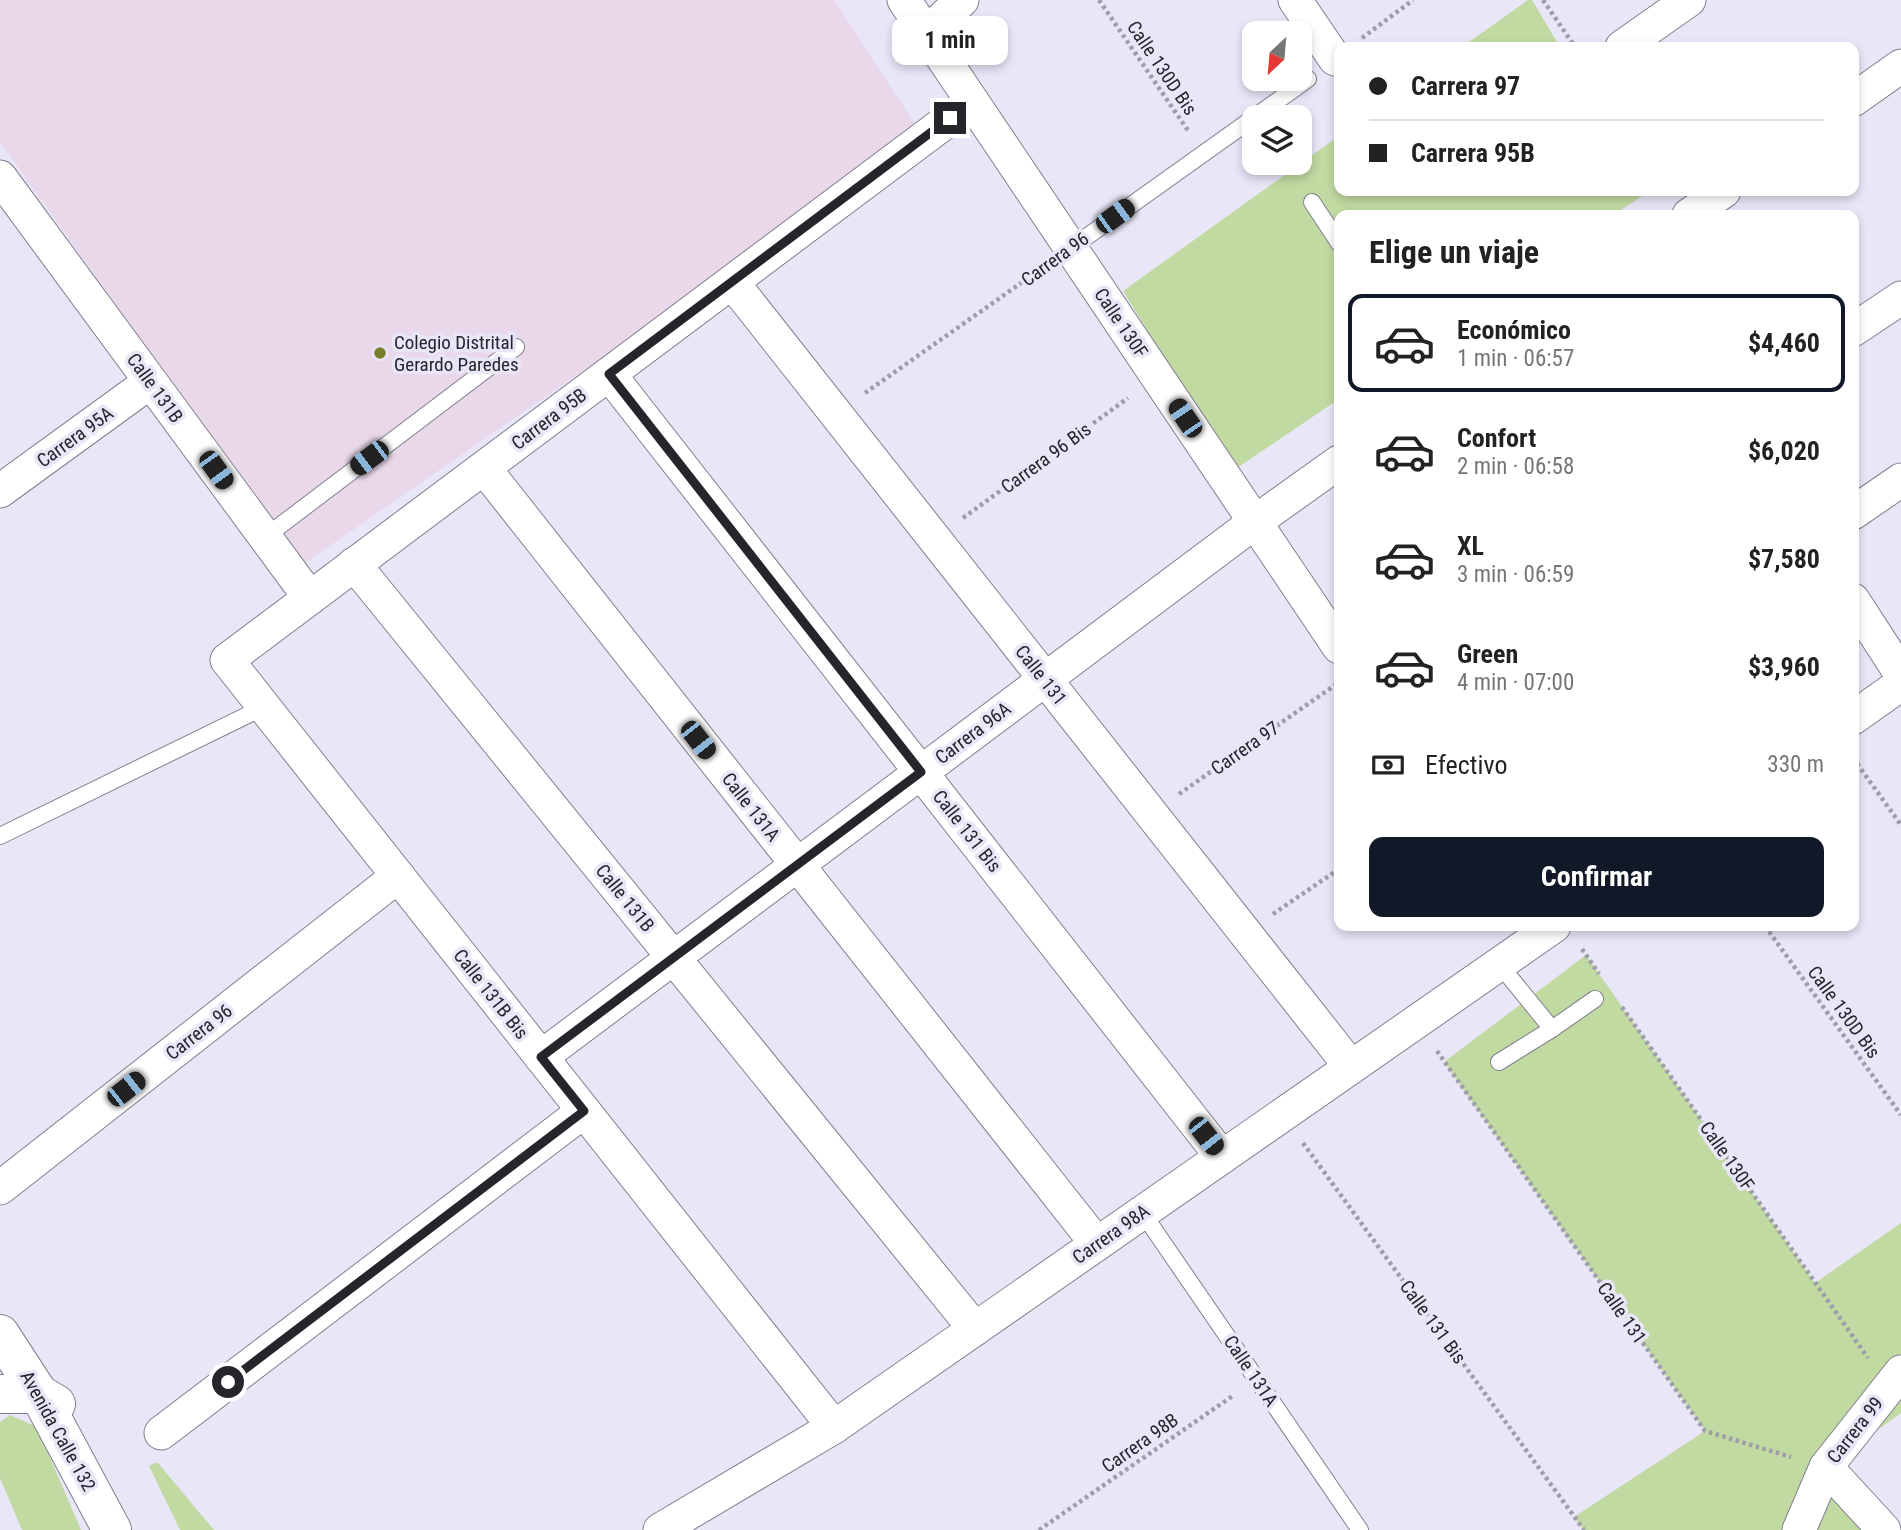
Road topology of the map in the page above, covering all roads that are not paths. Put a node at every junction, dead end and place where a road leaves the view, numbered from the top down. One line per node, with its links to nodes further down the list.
1 (904, 0): 5 (street, Calle 130F)
2 (962, 0): 5 (street)
3 (1295, 0): 7 (street)
4 (1689, 0): 6 (street)
5 (927, 33): 11 (street, Calle 130F)
6 (1629, 42)
7 (1334, 58)
8 (1901, 66): 10 (street)
9 (1291, 91): 18 (lane, Carrera 96)
10 (1859, 96)
11 (972, 102): 18 (street, Calle 130F); 19 (street, Carrera 95B)
12 (0, 177): 16 (street, Calle 131B)
13 (1717, 196): 15 (street)
14 (1312, 202): 17 (lane)
15 (1696, 210)
16 (10, 211): 24 (street, Calle 131B)
17 (1334, 235)
18 (1071, 248): 30 (street, Calle 130F)
19 (732, 282): 23 (street, Carrera 95B); 38 (street, Calle 131)
20 (1901, 298): 21 (street)
21 (1859, 326)
22 (516, 347): 31 (lane)
23 (609, 374): 26 (street, Carrera 95B); 42 (street, Calle 131 Bis)
24 (150, 382): 28 (street, Carrera 95A); 31 (street, Calle 131B)
25 (1334, 467): 30 (street, Carrera 96A)
26 (484, 468): 32 (street, Carrera 95B); 44 (street, Calle 131A)
27 (1901, 480): 29 (street)
28 (0, 491)
29 (1859, 509)
30 (1255, 522): 35 (street, Calle 130F); 38 (street, Carrera 96A)
31 (265, 537): 33 (street, Calle 131B)
32 (354, 564): 33 (street, Carrera 95B); 47 (street, Calle 131B)
33 (310, 598): 36 (street, Carrera 95B)
34 (1859, 609): 37 (street)
35 (1334, 640)
36 (227, 660): 40 (street, Calle 131B Bis)
37 (1901, 674)
38 (1045, 679): 42 (street, Carrera 96A); 53 (street, Calle 131)
39 (1901, 684): 41 (street)
40 (264, 707): 43 (lane); 45 (street, Calle 131B Bis)
41 (1859, 714)
42 (921, 772): 44 (street, Carrera 96A); 55 (street, Calle 131 Bis)
43 (0, 836)
44 (797, 865): 47 (street, Carrera 96A); 58 (street, Calle 131A)
45 (398, 876): 51 (street, Calle 131B Bis); 56 (street, Carrera 96)
46 (1549, 934): 48 (street, Carrera 98A)
47 (673, 957): 51 (street, Carrera 96A); 59 (street, Calle 131B)
48 (1499, 964): 50 (lane); 53 (street, Carrera 98A)
49 (1595, 999): 50 (lane)
50 (1552, 1029): 52 (lane)
51 (541, 1057): 54 (street, Calle 131B Bis)
52 (1499, 1062)
53 (1351, 1067): 55 (street, Carrera 98A)
54 (584, 1111): 64 (street, Calle 131B Bis); 65 (street)
55 (1222, 1157): 57 (street, Carrera 98A)
56 (0, 1188)
57 (1142, 1212): 58 (street, Carrera 98A); 70 (lane, Calle 131A)
58 (1097, 1244): 59 (street, Carrera 98A)
59 (975, 1329): 64 (street, Carrera 98A)
60 (0, 1334): 63 (main road, Avenida Calle 132)
61 (1895, 1379): 66 (street, Carrera 99)
62 (0, 1394): 63 (main road)
63 (39, 1394): 67 (main road, Avenida Calle 132); 68 (main road)
64 (834, 1427): 69 (street, Carrera 98A)
65 (160, 1433)
66 (1826, 1467): 71 (street, Carrera 99); 72 (street)
67 (112, 1530)
68 (133, 1530)
69 (660, 1530)
70 (1360, 1530)
71 (1799, 1530)
72 (1884, 1530)

